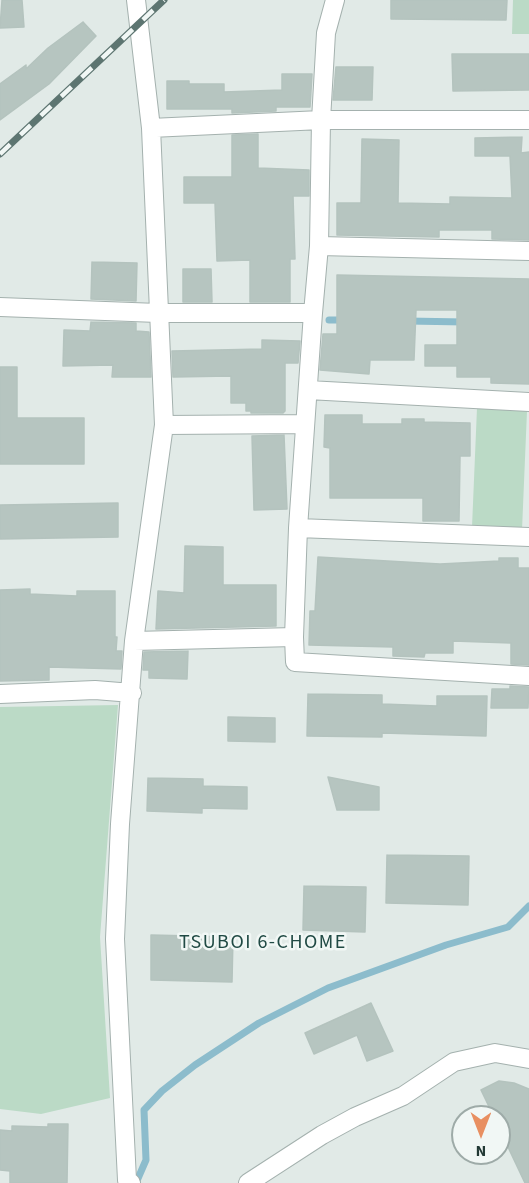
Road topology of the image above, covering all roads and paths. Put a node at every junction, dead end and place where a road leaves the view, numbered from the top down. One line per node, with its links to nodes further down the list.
1 (136, 0): 5 (street)
2 (335, 0): 3 (street)
3 (321, 120): 4 (street); 5 (street); 6 (street)
4 (529, 120)
5 (150, 128): 9 (street)
6 (319, 246): 7 (street); 10 (street)
7 (529, 251)
8 (0, 307): 9 (street)
9 (158, 313): 10 (street); 14 (street)
10 (312, 313): 11 (street)
11 (308, 390): 12 (street); 13 (street)
12 (529, 402)
13 (305, 424): 14 (street); 15 (street)
14 (164, 425): 18 (street)
15 (298, 528): 16 (street); 17 (street)
16 (529, 537)
17 (294, 638): 18 (street); 19 (street)
18 (134, 641): 20 (street)
19 (529, 676)
20 (132, 693): 21 (street); 23 (street)
21 (0, 694)
22 (529, 1059): 24 (street)
23 (126, 1182)
24 (248, 1183)

